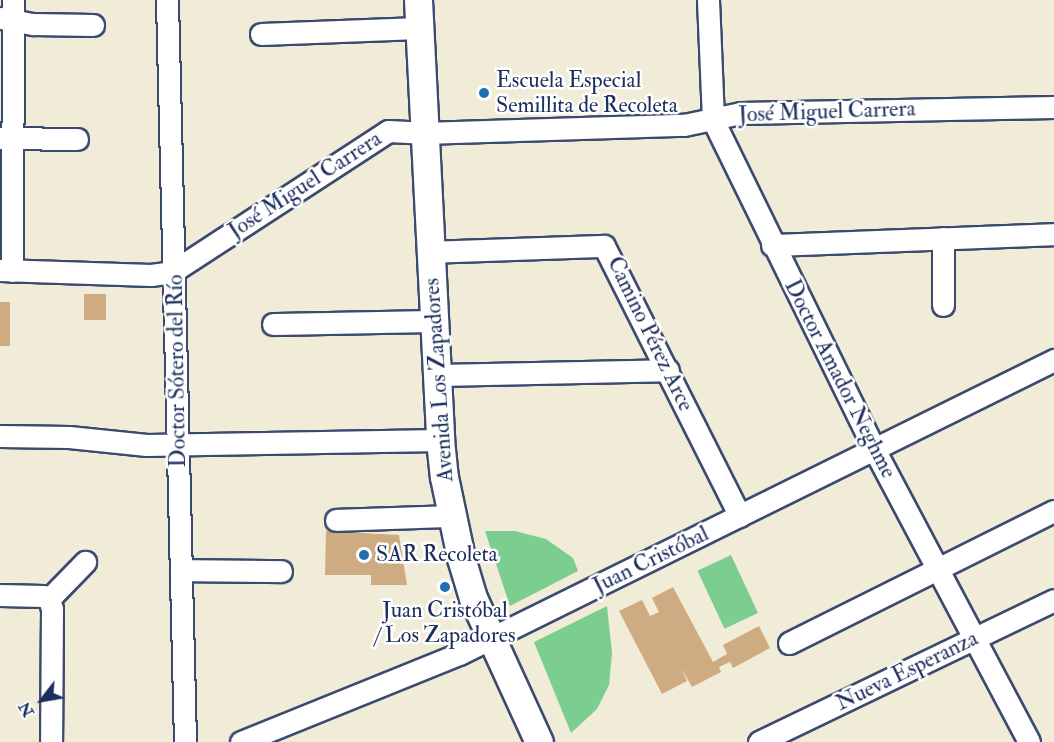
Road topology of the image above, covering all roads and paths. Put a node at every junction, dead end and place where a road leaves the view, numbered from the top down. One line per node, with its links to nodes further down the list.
1 (167, 0): 17 (street, Doctor Sótero del Río)
2 (418, 0): 6 (main road, Avenida Los Zapadores)
3 (708, 0): 9 (street, Doctor Amador Neghme)
4 (9, 13): 5 (street); 11 (street)
5 (93, 25)
6 (419, 28): 7 (street); 10 (main road, Avenida Los Zapadores)
7 (261, 33)
8 (1054, 107): 9 (street, José Miguel Carrera)
9 (713, 120): 10 (street, José Miguel Carrera); 15 (street, Doctor Amador Neghme)
10 (423, 133): 16 (main road, Avenida Los Zapadores); 17 (street, José Miguel Carrera)
11 (6, 138): 12 (street); 18 (street)
12 (77, 139)
13 (943, 238): 14 (street); 15 (street); 19 (street)
14 (1051, 240)
15 (772, 245): 28 (street, Doctor Amador Neghme)
16 (430, 252): 20 (main road, Avenida Los Zapadores); 23 (street, Camino Pérez Arce)
17 (176, 270): 18 (street); 27 (street, Doctor Sótero del Río)
18 (6, 271)
19 (943, 305)
20 (434, 321): 21 (street); 24 (main road, Avenida Los Zapadores)
21 (273, 324)
22 (1054, 360): 28 (street, Juan Cristóbal)
23 (668, 370): 24 (street); 31 (street, Camino Pérez Arce)
24 (437, 375): 26 (main road, Avenida Los Zapadores)
25 (0, 436): 27 (street)
26 (440, 440): 27 (street); 30 (main road, Avenida Los Zapadores)
27 (178, 444): 35 (street, Doctor Sótero del Río)
28 (874, 449): 31 (street, Juan Cristóbal); 34 (street, Doctor Amador Neghme)
29 (1054, 511): 34 (street)
30 (451, 516): 32 (street); 41 (main road, Avenida Los Zapadores)
31 (740, 516): 41 (street, Juan Cristóbal)
32 (336, 520)
33 (85, 562): 38 (street)
34 (937, 569): 40 (street, Doctor Amador Neghme); 42 (street)
35 (181, 570): 36 (street); 45 (street, Doctor Sótero del Río)
36 (280, 571)
37 (0, 595): 38 (street)
38 (49, 599): 44 (street)
39 (1054, 600): 40 (street, Nueva Esperanza)
40 (974, 638): 47 (street, Nueva Esperanza); 48 (street, Doctor Amador Neghme)
41 (490, 639): 43 (street, Juan Cristóbal); 46 (main road, Avenida Los Zapadores)
42 (789, 643)
43 (255, 740)
44 (51, 742)
45 (185, 742)
46 (539, 742)
47 (759, 742)
48 (1029, 742)

